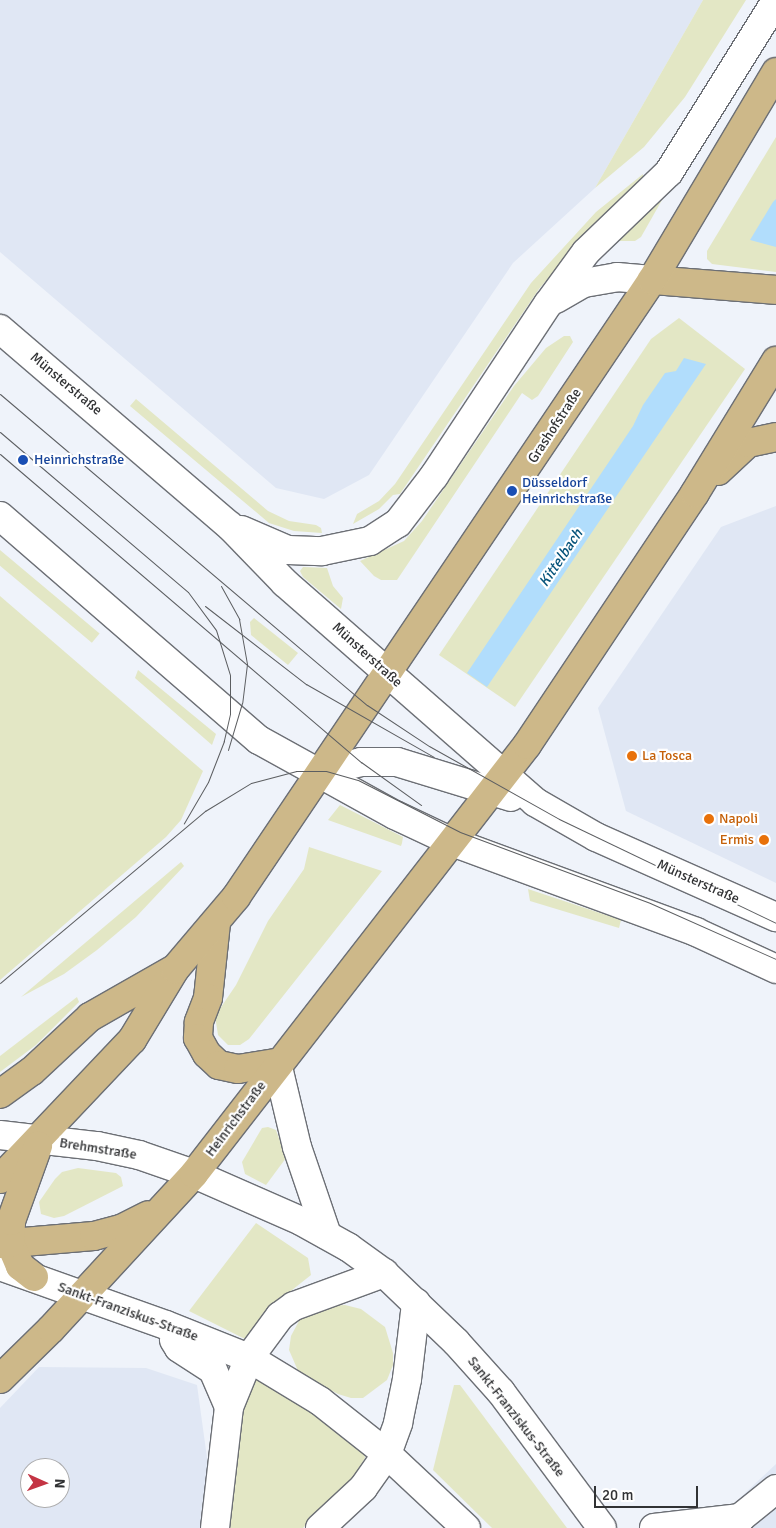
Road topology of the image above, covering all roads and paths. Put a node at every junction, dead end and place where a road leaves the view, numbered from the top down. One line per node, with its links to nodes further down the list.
1 (776, 1): 5 (main road)
2 (776, 72): 3 (main road, Grashofstraße)
3 (652, 280): 4 (main road); 5 (main road); 12 (main road, Grashofstraße)
4 (776, 290)
5 (548, 304): 11 (main road)
6 (0, 329): 11 (main road, Münsterstraße)
7 (776, 361): 9 (main road)
8 (776, 437): 9 (main road)
9 (695, 493): 14 (main road)
10 (0, 516): 13 (main road)
11 (230, 526): 12 (main road, Münsterstraße)
12 (388, 673): 13 (main road, Grashofstraße); 14 (main road, Münsterstraße)
13 (320, 772): 14 (main road, Münsterstraße); 15 (main road); 17 (main road)
14 (497, 784): 15 (main road); 16 (main road, Münsterstraße)
15 (452, 842): 19 (main road); 20 (main road, Heinrichstraße)
16 (776, 917)
17 (216, 923): 18 (main road); 20 (main road)
18 (175, 969): 21 (main road); 23 (main road)
19 (776, 969)
20 (277, 1063): 24 (main road, Heinrichstraße); 27 (main road)
21 (0, 1094)
22 (0, 1135): 23 (main road, Brehmstraße)
23 (40, 1140): 24 (main road, Brehmstraße); 25 (main road); 28 (main road)
24 (194, 1174): 26 (main road, Heinrichstraße); 27 (main road, Sankt-Franziskus-Straße)
25 (0, 1179)
26 (163, 1207): 28 (main road); 30 (main road, Heinrichstraße)
27 (328, 1234): 29 (main road, Sankt-Franziskus-Straße)
28 (3, 1251): 30 (main road, Sankt-Franziskus-Straße)
29 (384, 1273): 31 (main road, Sankt-Franziskus-Straße); 33 (main road)
30 (83, 1294): 32 (main road, Sankt-Franziskus-Straße); 34 (main road, Heinrichstraße)
31 (416, 1303): 36 (main road); 42 (main road, Sankt-Franziskus-Straße)
32 (166, 1325): 33 (main road, Sankt-Franziskus-Straße); 35 (main road)
33 (249, 1358): 35 (main road); 36 (main road, Sankt-Franziskus-Straße)
34 (0, 1379)
35 (229, 1407): 39 (main road)
36 (388, 1454): 40 (main road); 41 (main road, Sankt-Franziskus-Straße)
37 (776, 1489): 38 (main road)
38 (738, 1523): 43 (main road)
39 (215, 1528)
40 (320, 1528)
41 (466, 1528)
42 (602, 1528)
43 (654, 1528)

